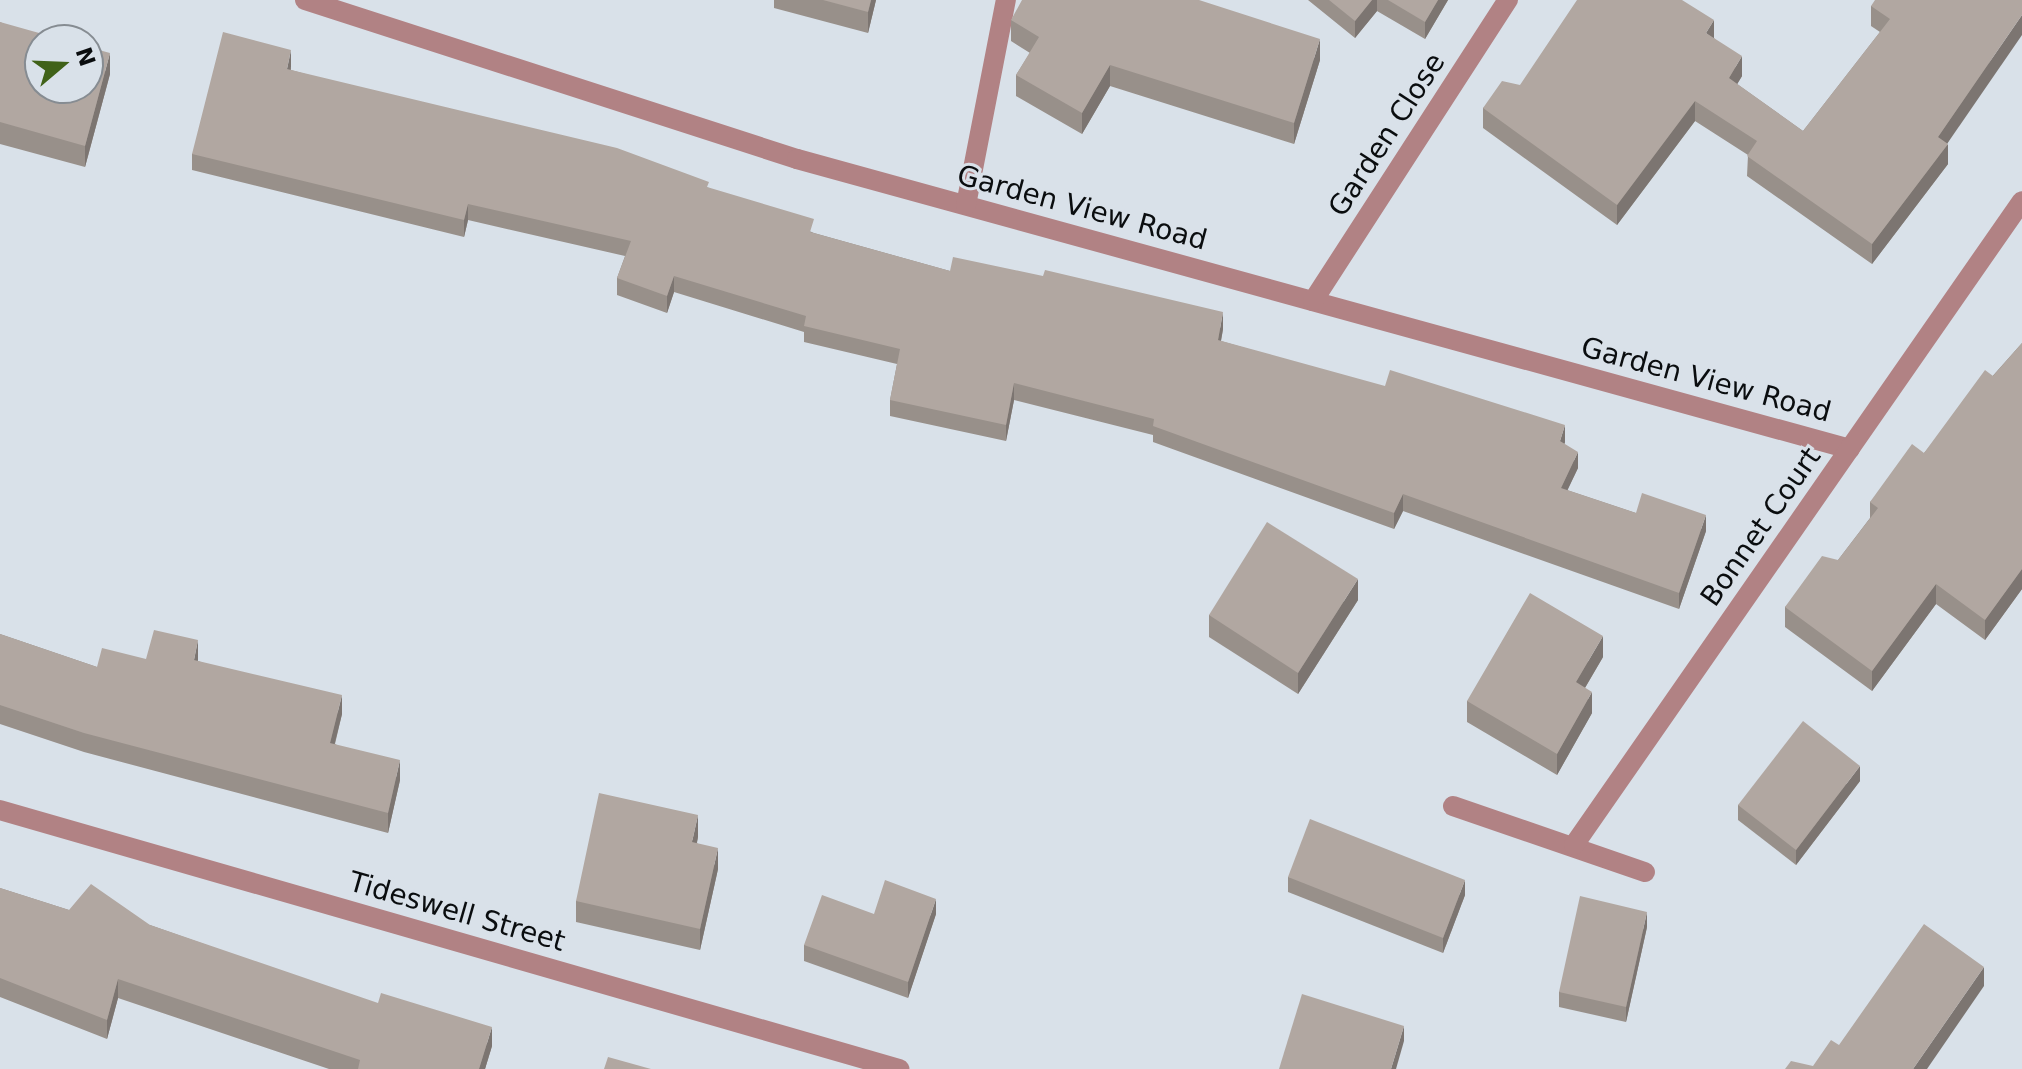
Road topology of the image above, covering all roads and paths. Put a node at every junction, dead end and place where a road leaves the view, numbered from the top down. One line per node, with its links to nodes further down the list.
1 (305, 0): 5 (street, Garden View Road)
2 (1006, 0): 5 (street)
3 (1508, 0): 6 (street, Garden Close)
4 (2022, 201): 7 (street, Bonnet Court)
5 (966, 205): 6 (street, Garden View Road)
6 (1313, 301): 7 (street, Garden View Road)
7 (1850, 449): 10 (street, Bonnet Court)
8 (1453, 806): 10 (street)
9 (0, 810): 12 (street, Tideswell Street)
10 (1574, 845): 11 (street)
11 (1645, 872)
12 (899, 1069)

